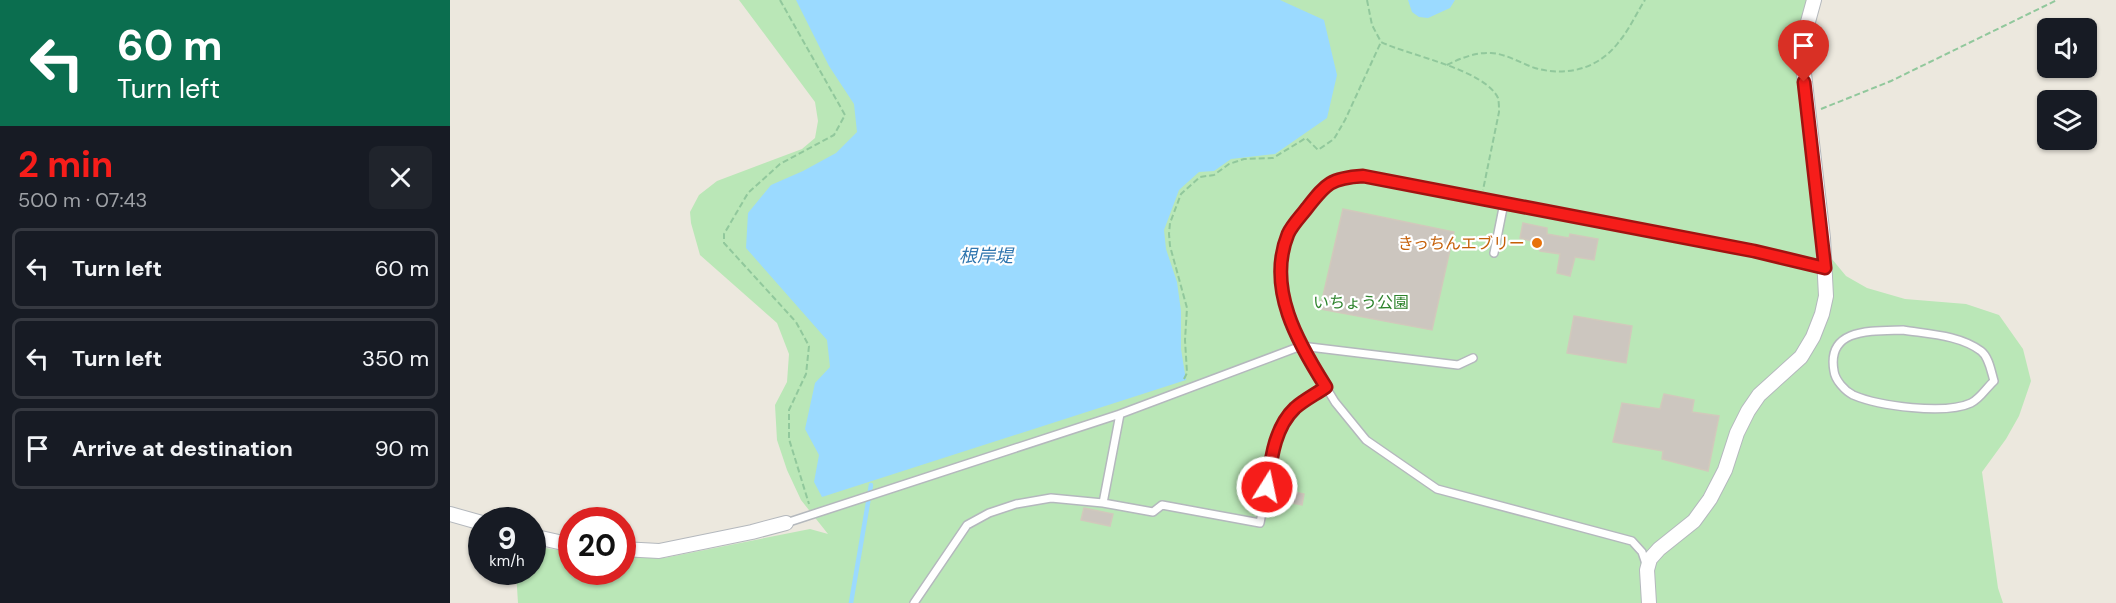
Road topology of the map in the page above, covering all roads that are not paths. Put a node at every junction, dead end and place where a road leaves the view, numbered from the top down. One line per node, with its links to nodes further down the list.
1 (1814, 0): 4 (street)
2 (1504, 203): 3 (lane); 4 (lane); 5 (lane)
3 (1494, 253)
4 (1825, 268): 15 (street)
5 (1301, 346): 6 (lane); 8 (lane); 9 (lane)
6 (1473, 358)
7 (1835, 378): 7 (lane)
8 (1326, 387): 10 (lane); 15 (lane)
9 (1120, 414): 10 (lane); 13 (lane)
10 (1103, 502): 16 (lane)
11 (450, 514): 12 (street)
12 (468, 519)
13 (786, 523): 14 (street)
14 (636, 550)
15 (1647, 570): 17 (street)
16 (914, 603)
17 (1649, 603)

